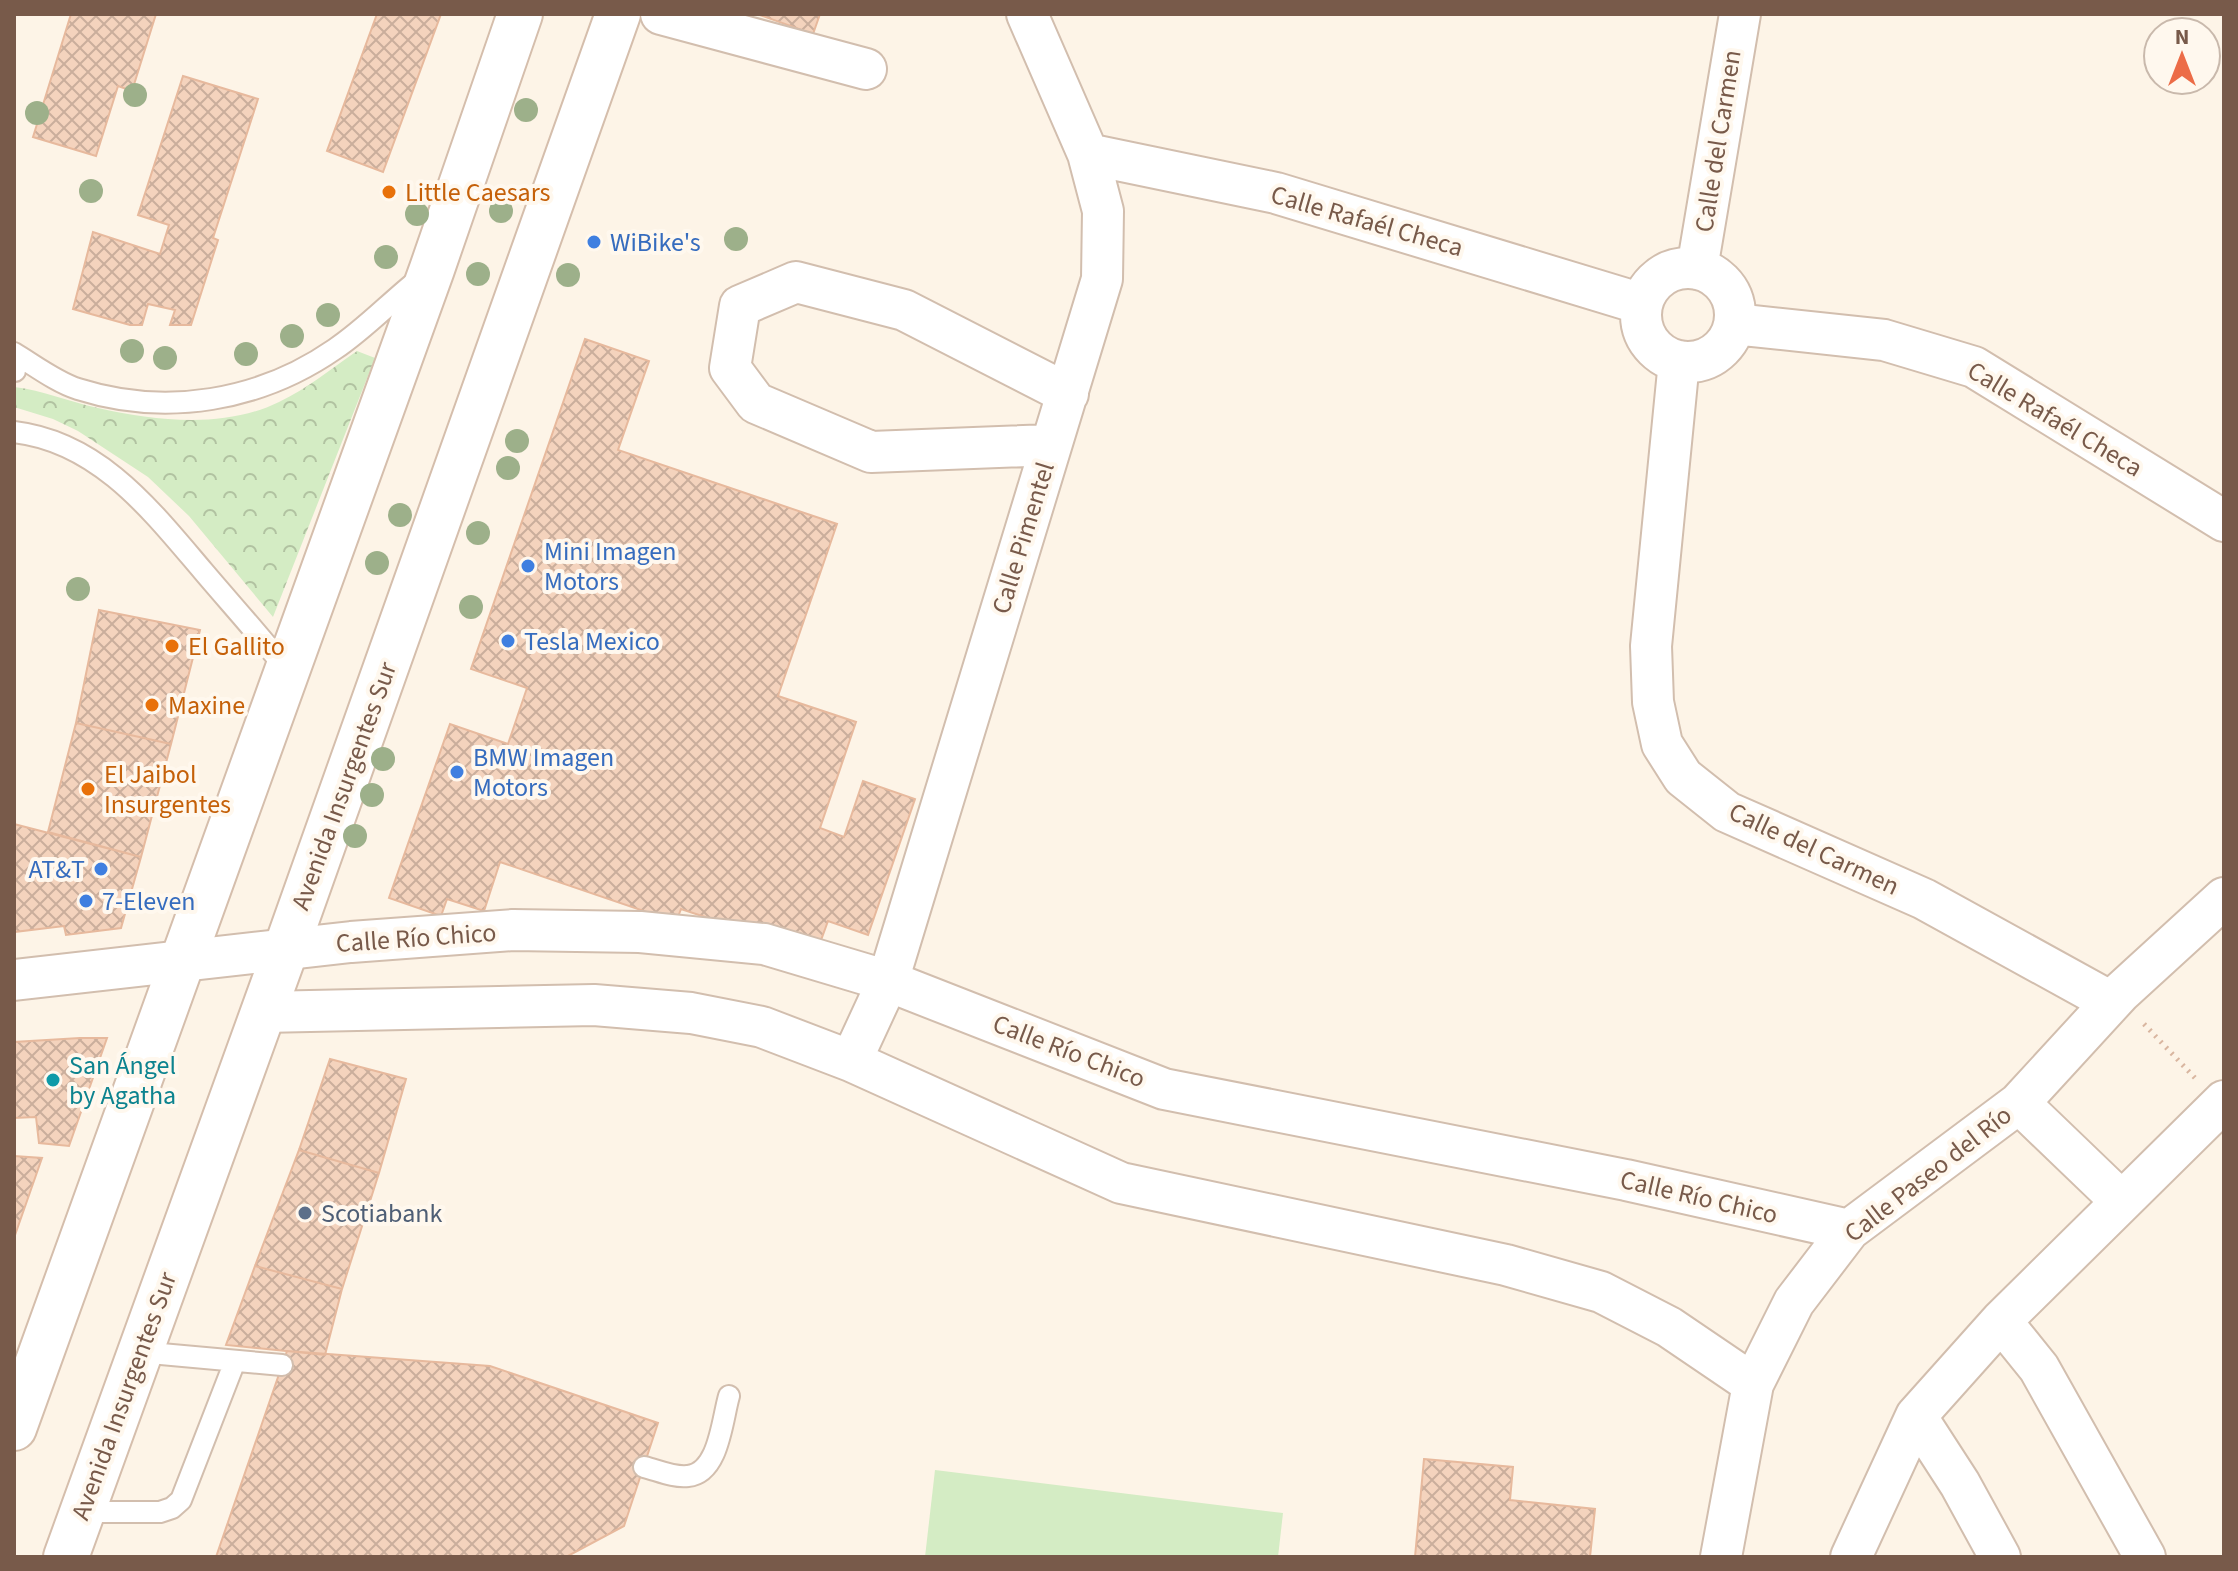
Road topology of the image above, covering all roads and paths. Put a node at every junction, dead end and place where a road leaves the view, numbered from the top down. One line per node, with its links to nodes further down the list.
1 (520, 14): 8 (main road)
2 (618, 14): 20 (main road, Avenida Insurgentes Sur)
3 (661, 14): 6 (street)
4 (1027, 14): 7 (street, Calle Pimentel)
5 (1740, 14): 9 (street, Calle del Carmen)
6 (866, 69)
7 (1088, 154): 10 (street, Calle Rafaél Checa); 14 (street, Calle Pimentel)
8 (432, 269): 13 (lane); 18 (main road)
9 (1697, 269): 10 (street); 11 (street)
10 (1642, 304): 12 (street)
11 (1734, 324): 12 (street); 17 (street, Calle Rafaél Checa)
12 (1679, 361): 24 (street, Calle del Carmen)
13 (14, 366)
14 (1068, 394): 16 (street, Calle Pimentel); 16 (street)
15 (14, 432): 18 (lane)
16 (1051, 445): 23 (street, Calle Pimentel)
17 (2224, 521)
18 (287, 670): 21 (main road)
19 (2224, 898): 24 (street, Calle Paseo del Río)
20 (286, 949): 21 (street, Calle Río Chico); 23 (street, Calle Río Chico); 25 (main road, Avenida Insurgentes Sur)
21 (183, 960): 22 (street, Calle Río Chico); 40 (main road)
22 (14, 980)
23 (884, 990): 27 (street, Calle Pimentel); 32 (street, Calle Río Chico)
24 (2111, 1002): 30 (street, Calle Paseo del Río)
25 (263, 1012): 27 (street); 34 (main road, Avenida Insurgentes Sur)
26 (2149, 1032): 28 (path)
27 (854, 1055): 37 (street)
28 (2176, 1059)
29 (2224, 1101): 31 (street)
30 (2019, 1103): 31 (street); 32 (street, Calle Paseo del Río)
31 (2121, 1201): 33 (street)
32 (1849, 1230): 37 (street, Calle Paseo del Río)
33 (2001, 1321): 39 (street); 47 (street)
34 (139, 1352): 35 (lane); 42 (main road, Avenida Insurgentes Sur)
35 (235, 1361): 36 (lane); 42 (lane)
36 (282, 1365)
37 (1753, 1384): 44 (street, Calle Paseo del Río)
38 (729, 1396): 41 (lane)
39 (1916, 1416): 45 (street); 46 (street)
40 (14, 1428)
41 (644, 1467)
42 (83, 1512): 43 (main road, Avenida Insurgentes Sur)
43 (66, 1557)
44 (1721, 1557)
45 (1851, 1557)
46 (2000, 1557)
47 (2145, 1557)

